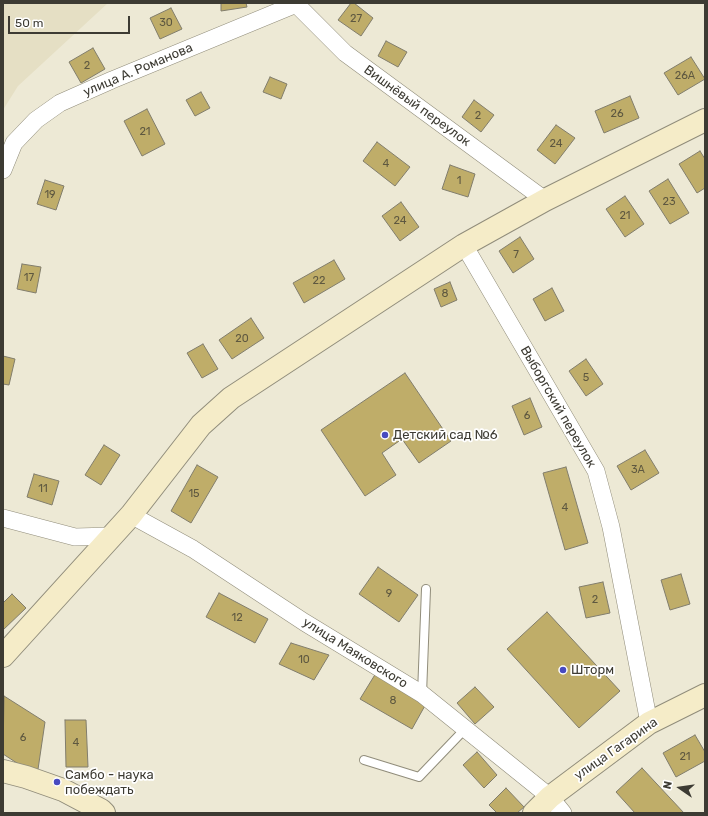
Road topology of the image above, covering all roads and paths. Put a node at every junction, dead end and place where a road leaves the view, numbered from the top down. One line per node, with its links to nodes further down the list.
1 (298, 4): 3 (street, улица А. Романова); 4 (street, Вишнёвый переулок)
2 (705, 120): 4 (street)
3 (3, 170)
4 (545, 200): 5 (street)
5 (464, 245): 6 (street); 13 (street, Выборгский переулок)
6 (131, 515): 8 (street); 11 (street, улица Маяковского)
7 (3, 518): 8 (street)
8 (111, 536): 10 (street)
9 (426, 589): 11 (lane)
10 (3, 656)
11 (422, 694): 14 (street, улица Маяковского)
12 (705, 695): 13 (street, улица Гагарина)
13 (649, 723): 17 (street, улица Гагарина)
14 (465, 729): 15 (lane); 17 (street, улица Маяковского)
15 (364, 760)
16 (3, 771): 18 (street)
17 (556, 805): 19 (street, улица Гагарина)
18 (104, 813)
19 (534, 813)

